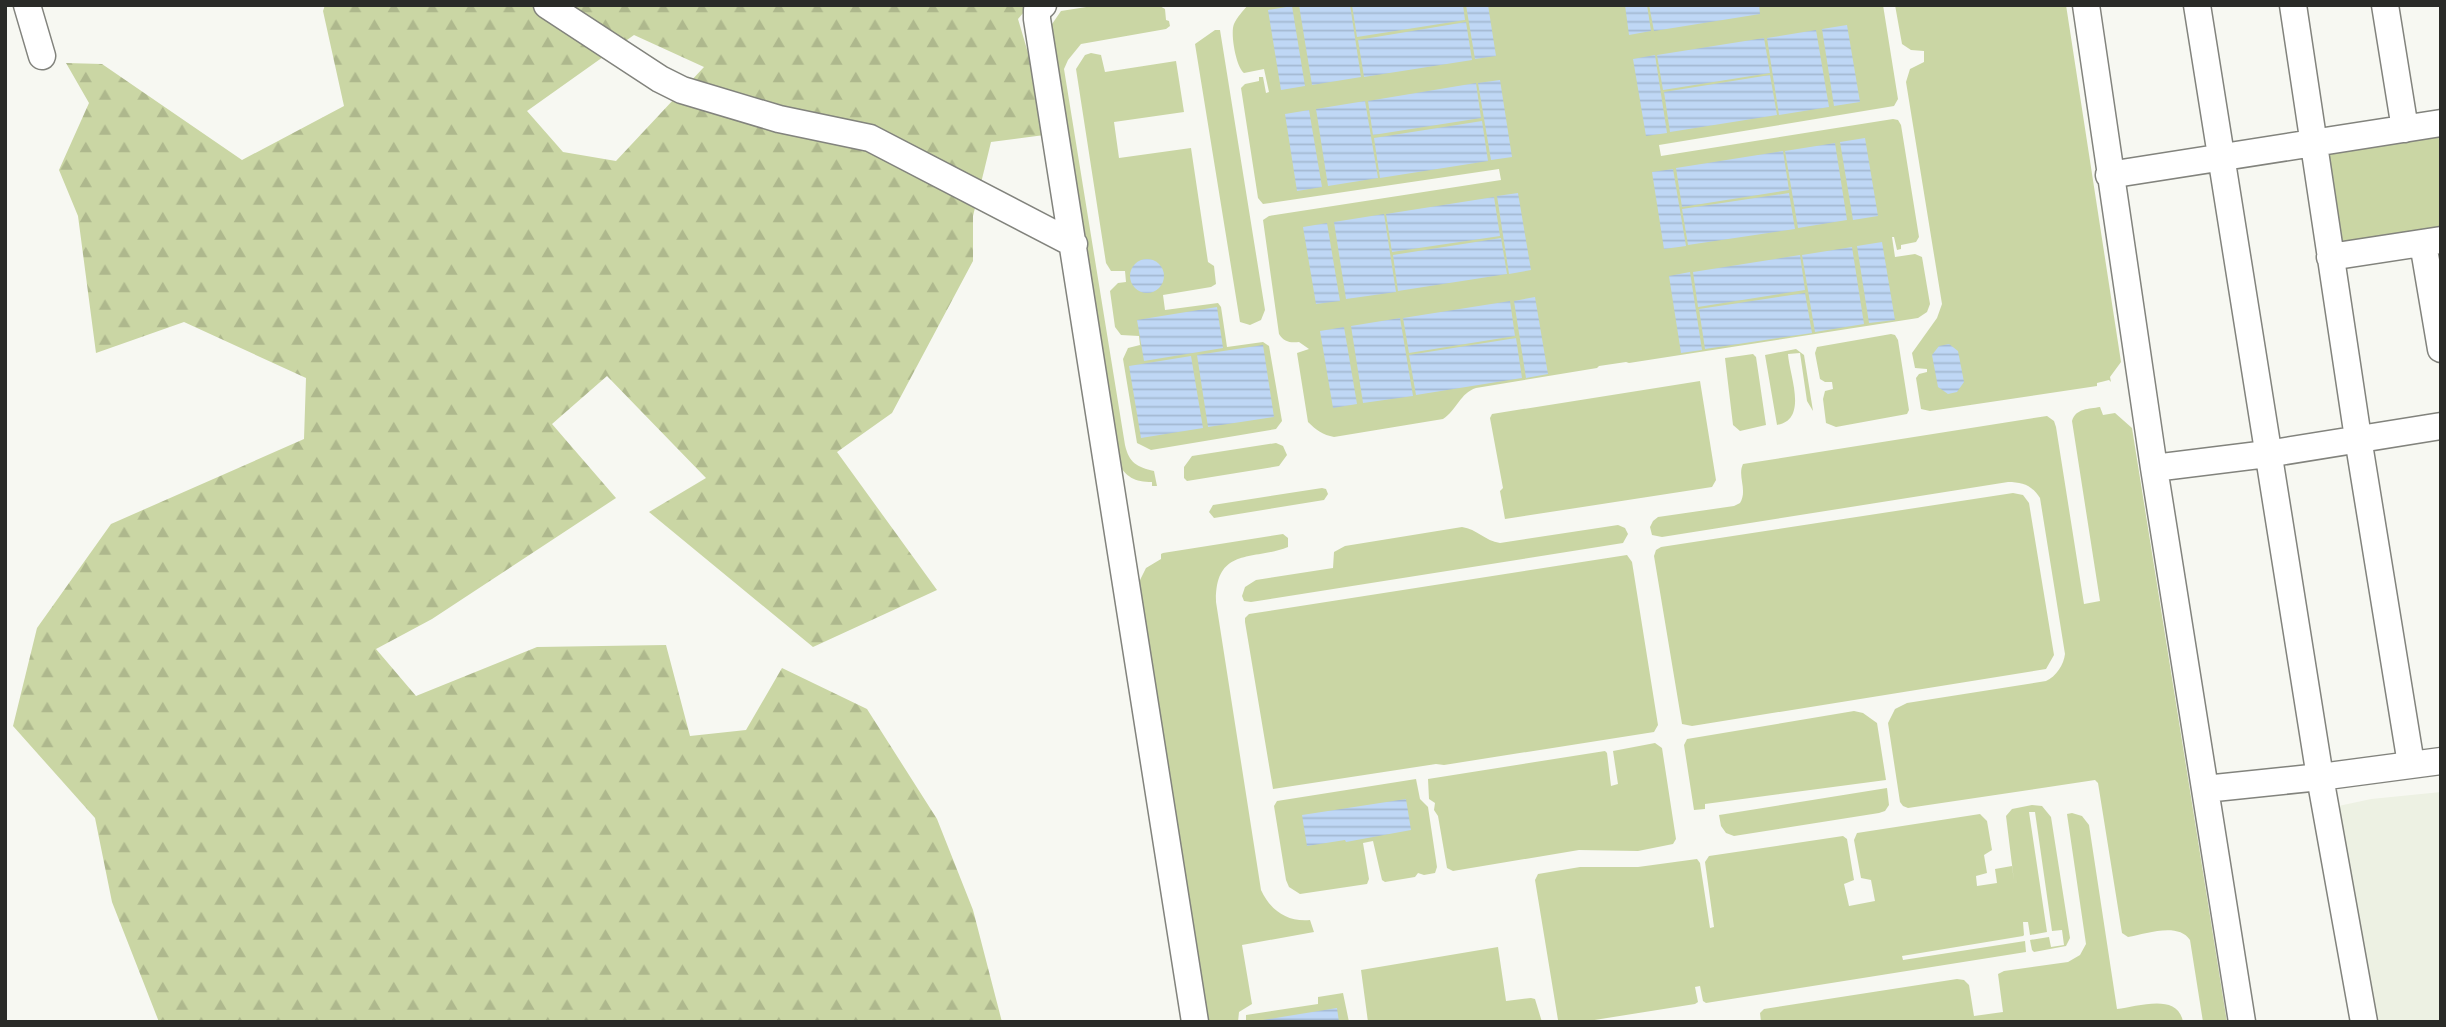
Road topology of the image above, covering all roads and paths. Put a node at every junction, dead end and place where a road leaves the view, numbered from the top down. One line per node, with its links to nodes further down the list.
1 (27, 5): 8 (street)
2 (547, 5): 15 (street)
3 (1042, 5): 15 (street)
4 (2086, 5): 13 (street)
5 (2197, 5): 12 (street)
6 (2293, 5): 11 (street)
7 (2385, 5): 10 (street)
8 (42, 56)
9 (2441, 123): 10 (street)
10 (2405, 129): 11 (street)
11 (2314, 143): 12 (street); 16 (street)
12 (2220, 158): 13 (street); 20 (street)
13 (2109, 175): 21 (street)
14 (2432, 242): 16 (street); 17 (street)
15 (1074, 244): 26 (street)
16 (2330, 257): 19 (street)
17 (2441, 349)
18 (2441, 426): 19 (street)
19 (2358, 438): 20 (street); 23 (street)
20 (2267, 454): 21 (street); 24 (street)
21 (2154, 468): 25 (street)
22 (2441, 761): 23 (street)
23 (2411, 764): 24 (street)
24 (2320, 777): 25 (street); 28 (street)
25 (2205, 789): 27 (street)
26 (1195, 1022)
27 (2242, 1022)
28 (2364, 1022)

